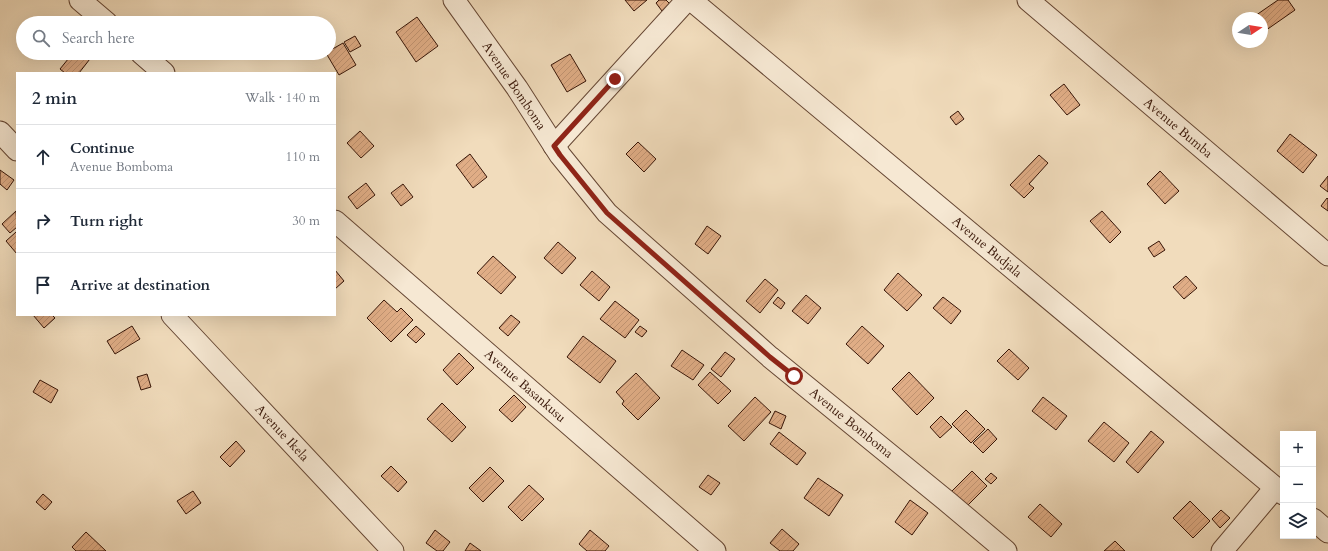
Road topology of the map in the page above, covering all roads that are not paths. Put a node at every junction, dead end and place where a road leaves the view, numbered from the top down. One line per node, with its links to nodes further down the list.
1 (80, 0): 6 (street)
2 (454, 0): 10 (street, Avenue Bomboma)
3 (687, 0): 10 (street)
4 (691, 0): 15 (street, Avenue Budjala)
5 (1028, 0): 13 (street, Avenue Bumba)
6 (99, 16)
7 (149, 60): 8 (street)
8 (163, 72)
9 (0, 132): 11 (street)
10 (554, 146): 20 (street, Avenue Bomboma)
11 (16, 149)
12 (336, 222): 19 (street, Avenue Basankusu)
13 (1328, 255)
14 (173, 316): 18 (street, Avenue Ikela)
15 (1279, 491): 21 (street)
16 (1316, 522): 17 (street)
17 (1328, 532)
18 (393, 551)
19 (715, 551)
20 (1006, 551)
21 (1222, 551)

